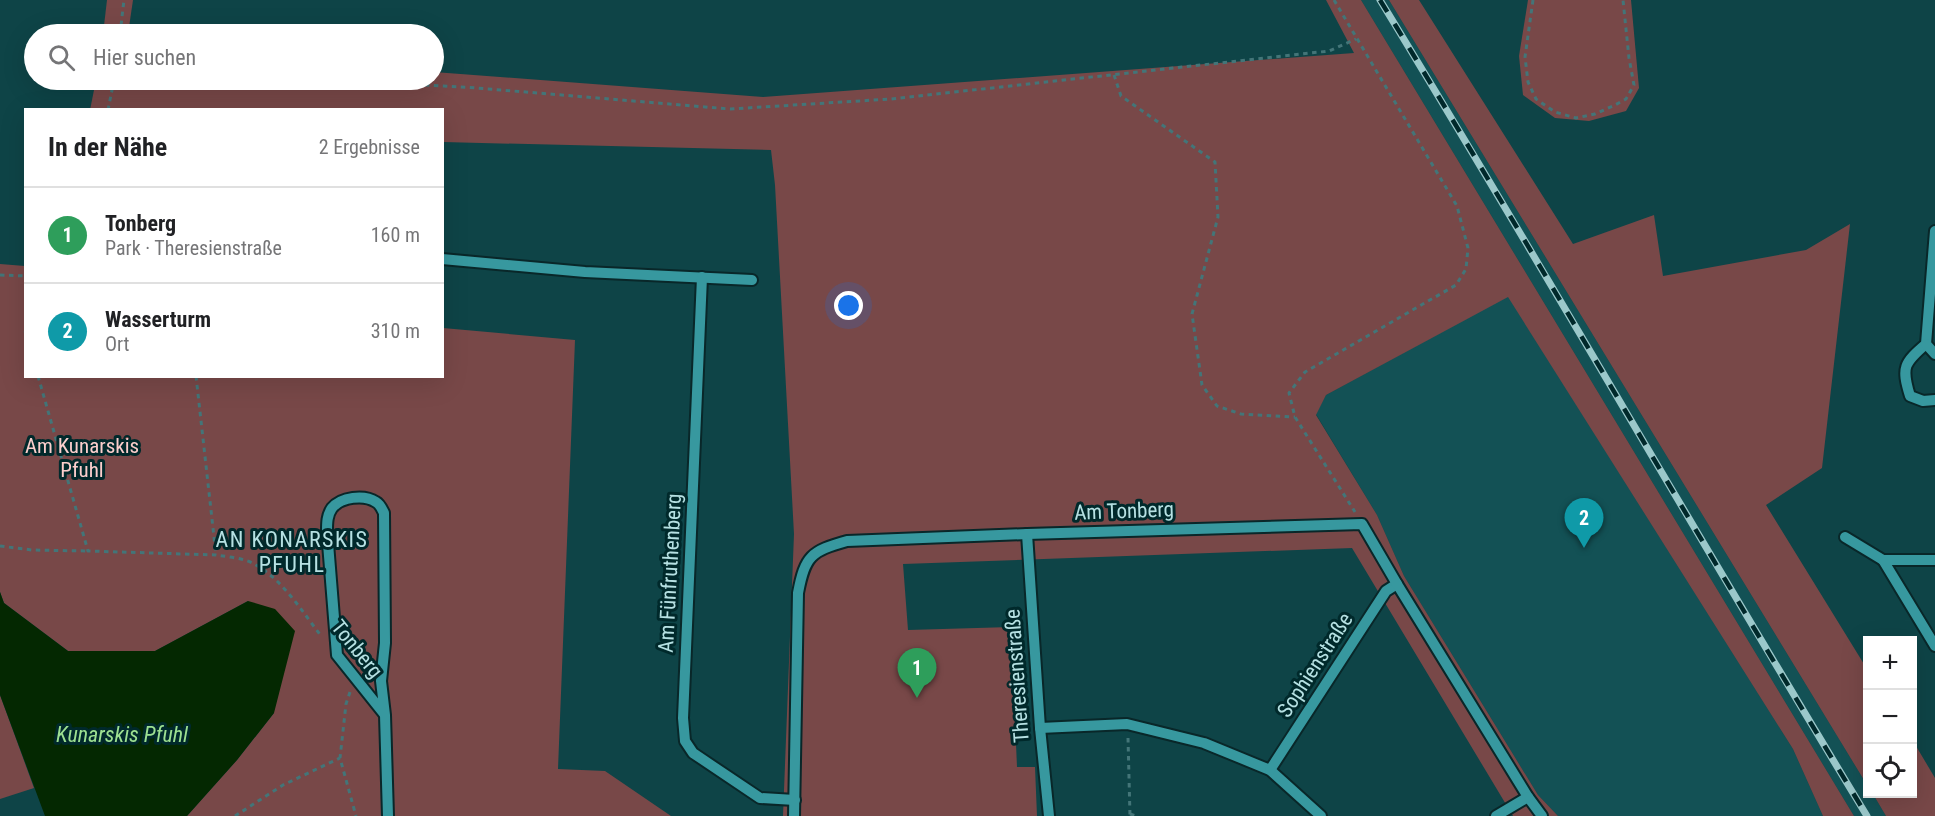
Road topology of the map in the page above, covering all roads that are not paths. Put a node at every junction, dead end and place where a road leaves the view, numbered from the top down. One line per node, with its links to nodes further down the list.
1 (1935, 231): 5 (street)
2 (444, 259): 3 (street)
3 (702, 277): 4 (street); 18 (street, Am Fünfruthenberg)
4 (752, 280)
5 (1926, 344): 6 (street); 7 (street)
6 (1935, 354)
7 (1935, 400)
8 (1027, 534): 12 (street, Am Tonberg); 15 (street, Theresienstraße); 18 (street, Am Tonberg)
9 (1845, 537): 10 (street)
10 (1883, 560): 11 (street); 13 (street)
11 (1935, 560)
12 (1397, 584): 16 (street, Sophienstraße); 17 (street)
13 (1935, 646)
14 (385, 715): 14 (street, Tonberg); 19 (street)
15 (1040, 728): 16 (street); 21 (street, Theresienstraße)
16 (1270, 770): 22 (street)
17 (1528, 797): 23 (street); 24 (street)
18 (795, 800): 20 (street, Am Tonberg)
19 (388, 816)
20 (794, 816)
21 (1049, 816)
22 (1321, 816)
23 (1496, 816)
24 (1542, 816)

